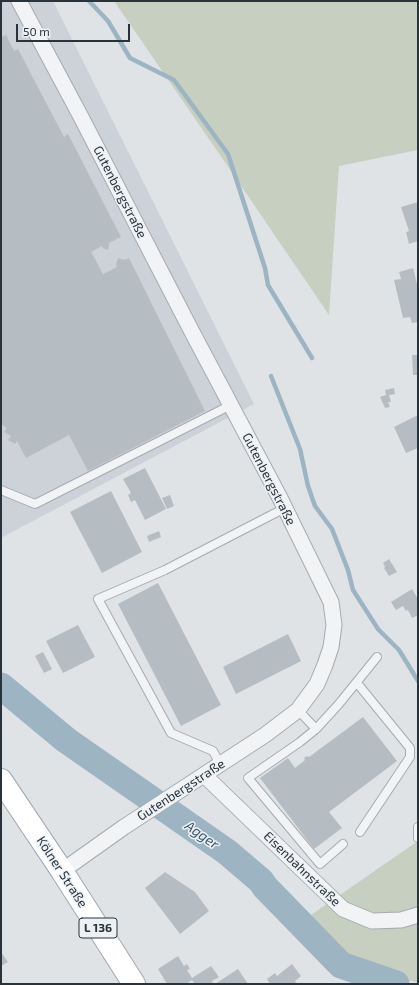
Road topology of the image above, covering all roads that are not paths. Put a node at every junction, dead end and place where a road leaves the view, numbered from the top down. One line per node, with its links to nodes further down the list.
1 (19, 1): 2 (street, Gutenbergstraße)
2 (231, 405): 3 (lane); 4 (street, Gutenbergstraße)
3 (1, 490)
4 (285, 508): 7 (street, Gutenbergstraße); 9 (lane)
5 (377, 657): 6 (lane)
6 (357, 683): 8 (lane); 13 (lane)
7 (298, 710): 8 (lane); 9 (street, Gutenbergstraße)
8 (316, 729): 15 (lane)
9 (220, 764): 10 (street, Gutenbergstraße)
10 (204, 775): 16 (street, Gutenbergstraße); 17 (street, Eisenbahnstraße)
11 (1, 780): 16 (main road, Kölner Straße / L 136)
12 (418, 827): 14 (lane)
13 (360, 832)
14 (418, 838)
15 (343, 844)
16 (62, 871): 18 (main road, Kölner Straße / L 136)
17 (418, 915)
18 (134, 984)

